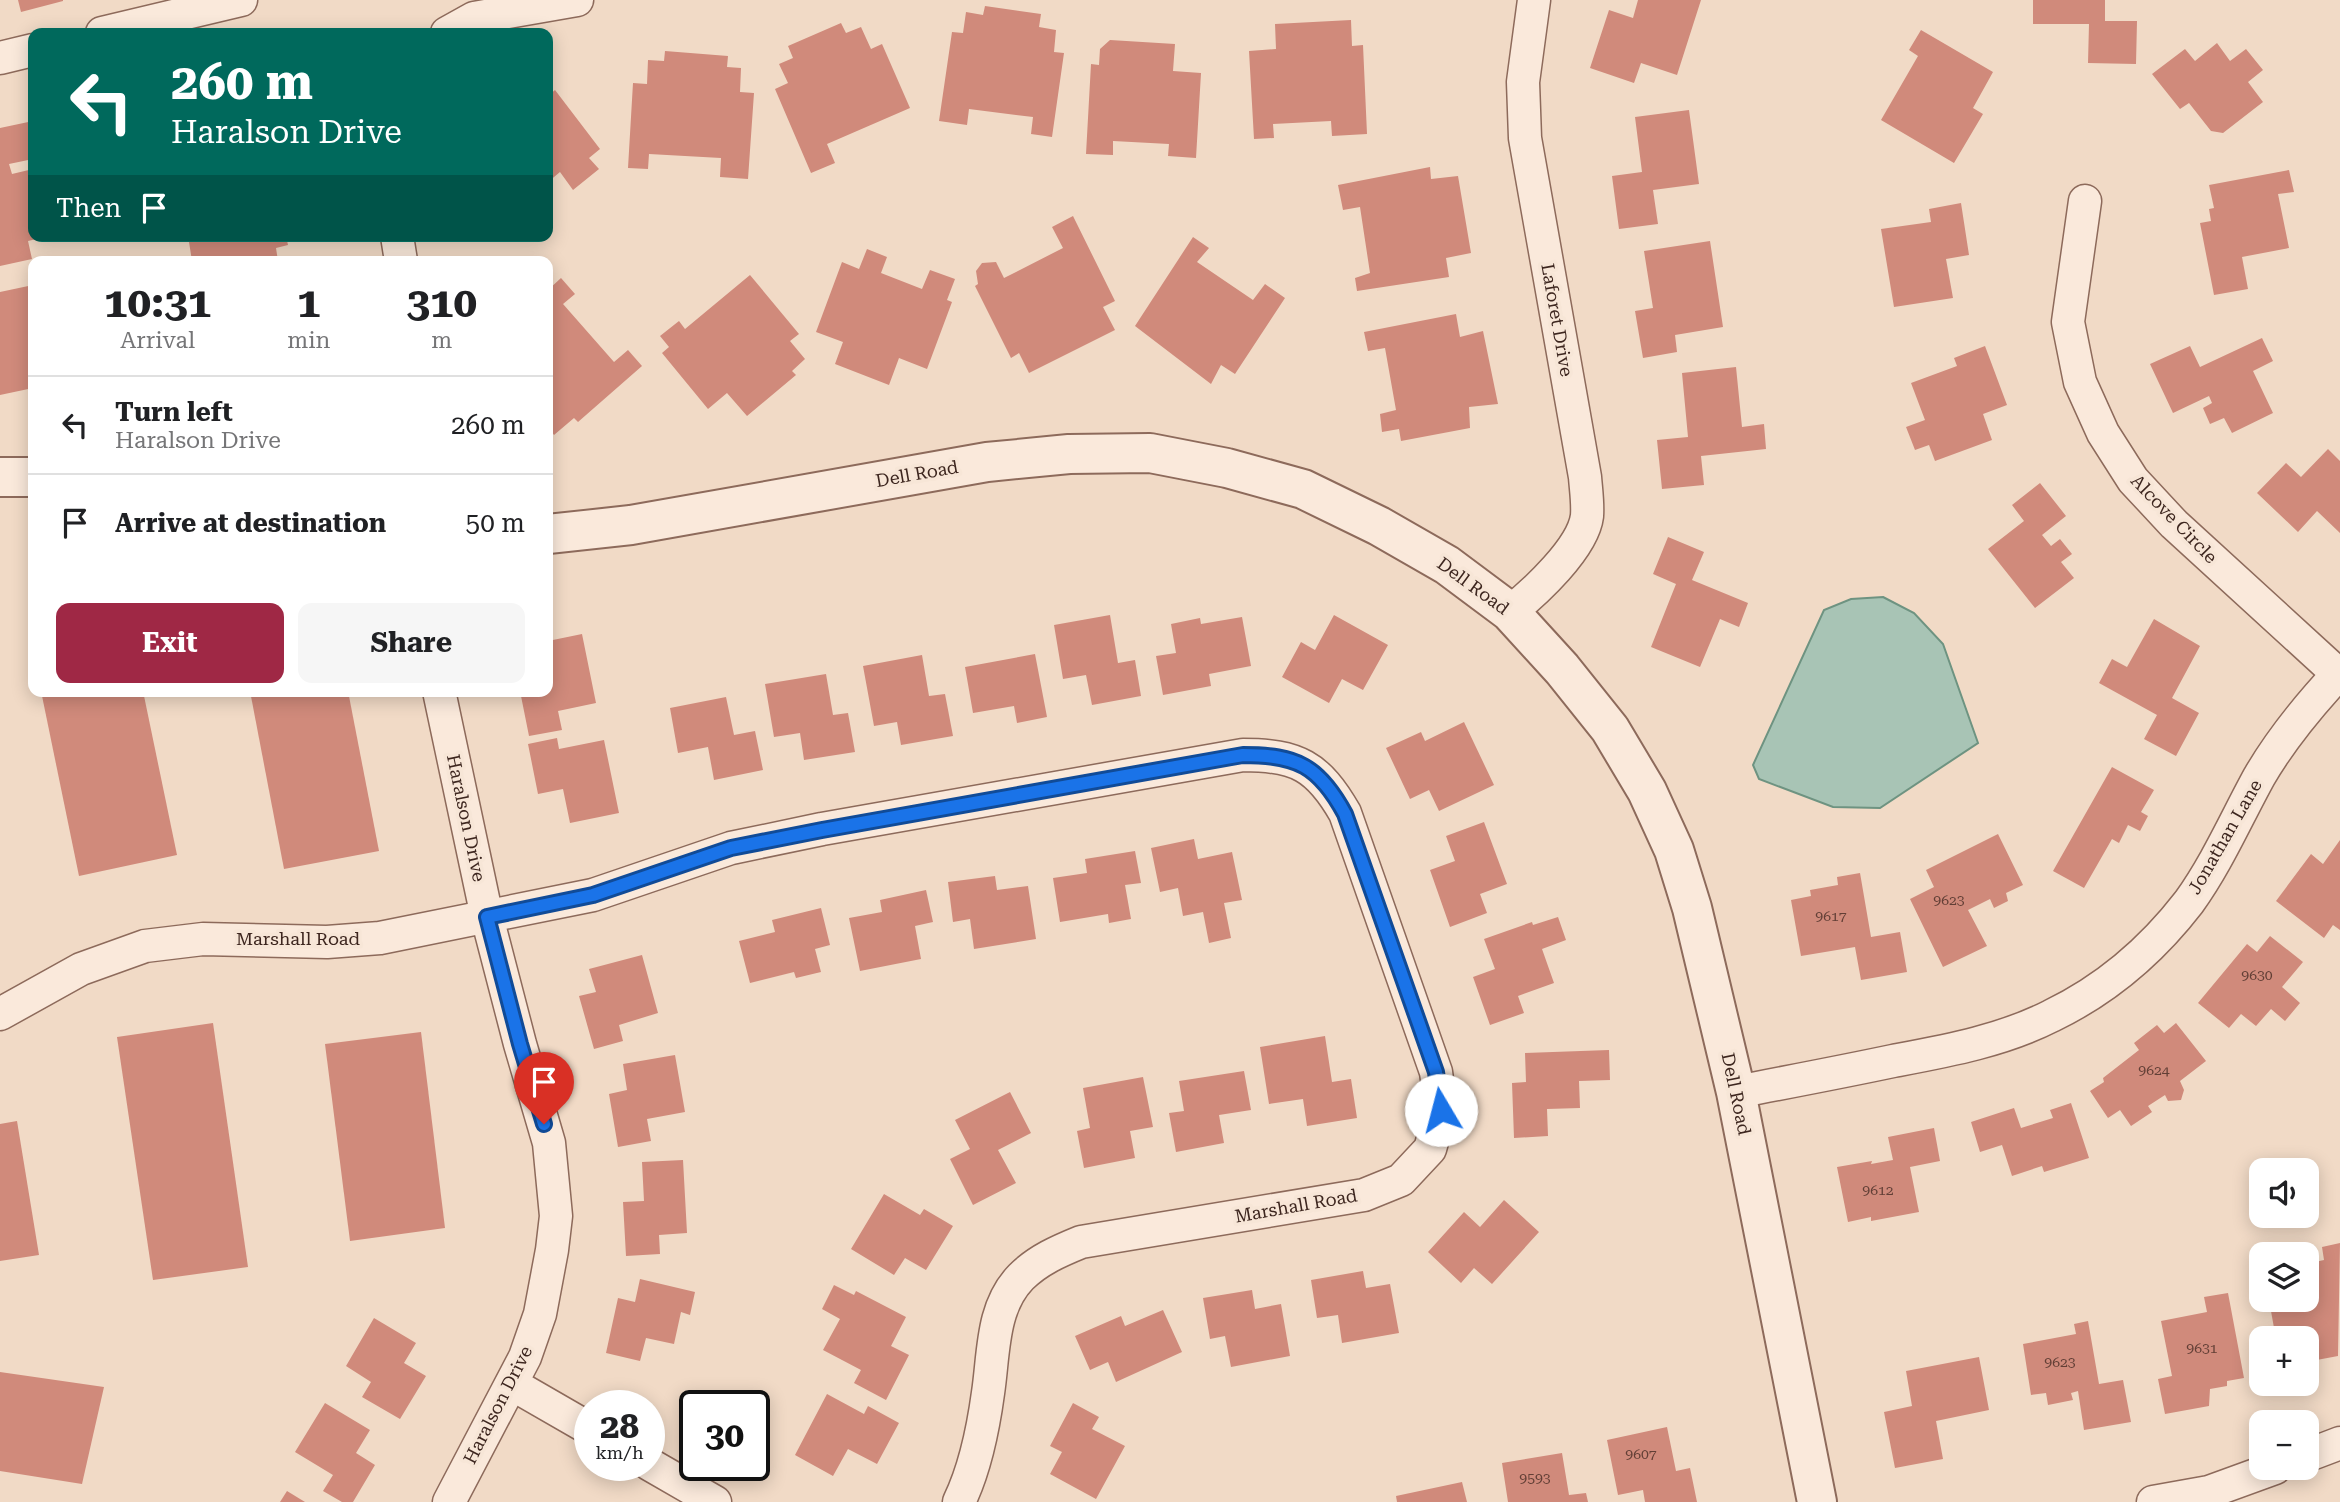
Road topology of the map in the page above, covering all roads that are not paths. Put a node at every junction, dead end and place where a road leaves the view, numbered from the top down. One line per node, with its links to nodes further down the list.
1 (241, 0): 4 (street)
2 (577, 0): 5 (street)
3 (1534, 0): 12 (street, Laforet Drive)
4 (123, 28)
5 (456, 28)
6 (28, 51): 7 (street)
7 (0, 58)
8 (2085, 201): 13 (street, Alcove Circle)
9 (0, 477): 10 (street)
10 (28, 477)
11 (553, 533): 12 (street, Dell Road)
12 (1510, 612): 17 (street, Dell Road)
13 (2339, 673): 17 (street, Jonathan Lane)
14 (440, 697): 15 (street, Haralson Drive)
15 (487, 917): 16 (street, Marshall Road); 18 (street, Haralson Drive); 27 (street, Marshall Road)
16 (0, 1014)
17 (1736, 1092): 28 (street, Dell Road)
18 (512, 1384): 19 (street); 25 (street, Haralson Drive)
19 (574, 1420)
20 (2340, 1443): 21 (street)
21 (2319, 1451)
22 (665, 1473): 26 (street)
23 (2249, 1480): 24 (street)
24 (2210, 1497): 29 (street)
25 (449, 1502)
26 (715, 1502)
27 (959, 1502)
28 (1817, 1502)
29 (2153, 1502)

